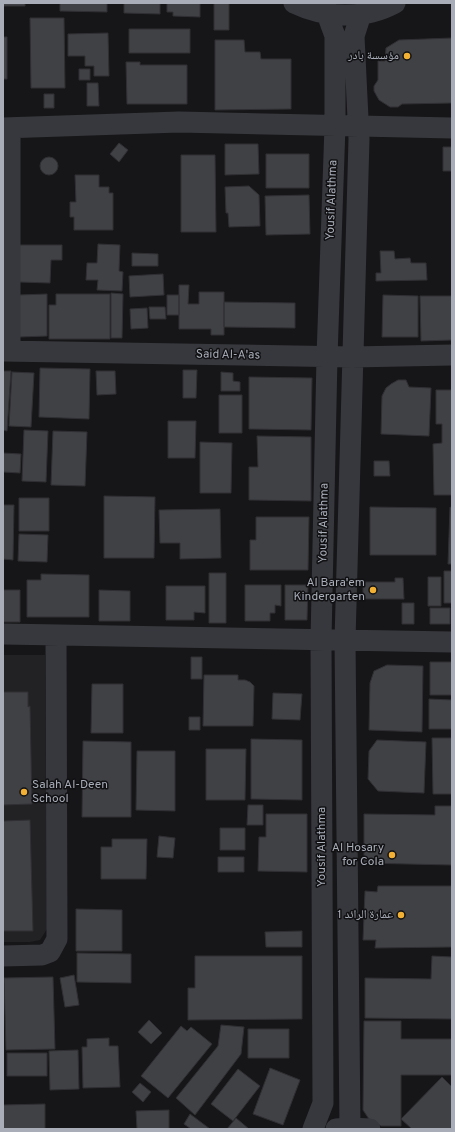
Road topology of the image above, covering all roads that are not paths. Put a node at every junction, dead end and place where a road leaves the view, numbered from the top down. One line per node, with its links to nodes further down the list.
1 (294, 3): 3 (street)
2 (395, 3): 4 (street)
3 (327, 14): 4 (street); 5 (street, Yousif Alathma)
4 (361, 14): 6 (street, Yousif Alathma)
5 (335, 126): 6 (street); 7 (street); 11 (street, Yousif Alathma)
6 (358, 126): 8 (street); 12 (street, Yousif Alathma)
7 (7, 128): 9 (street)
8 (452, 128)
9 (6, 351): 11 (street, Said Al-A'as)
10 (452, 355): 12 (street, Said Al-A'as)
11 (327, 357): 12 (street, Said Al-A'as); 15 (street, Yousif Alathma)
12 (352, 357): 16 (street, Yousif Alathma)
13 (3, 634): 14 (street)
14 (56, 635): 15 (street); 18 (street)
15 (321, 640): 16 (street); 20 (street, Yousif Alathma)
16 (345, 640): 17 (street); 19 (street, Yousif Alathma)
17 (452, 642)
18 (3, 956)
19 (343, 1128): 21 (street)
20 (313, 1129)
21 (370, 1129)

